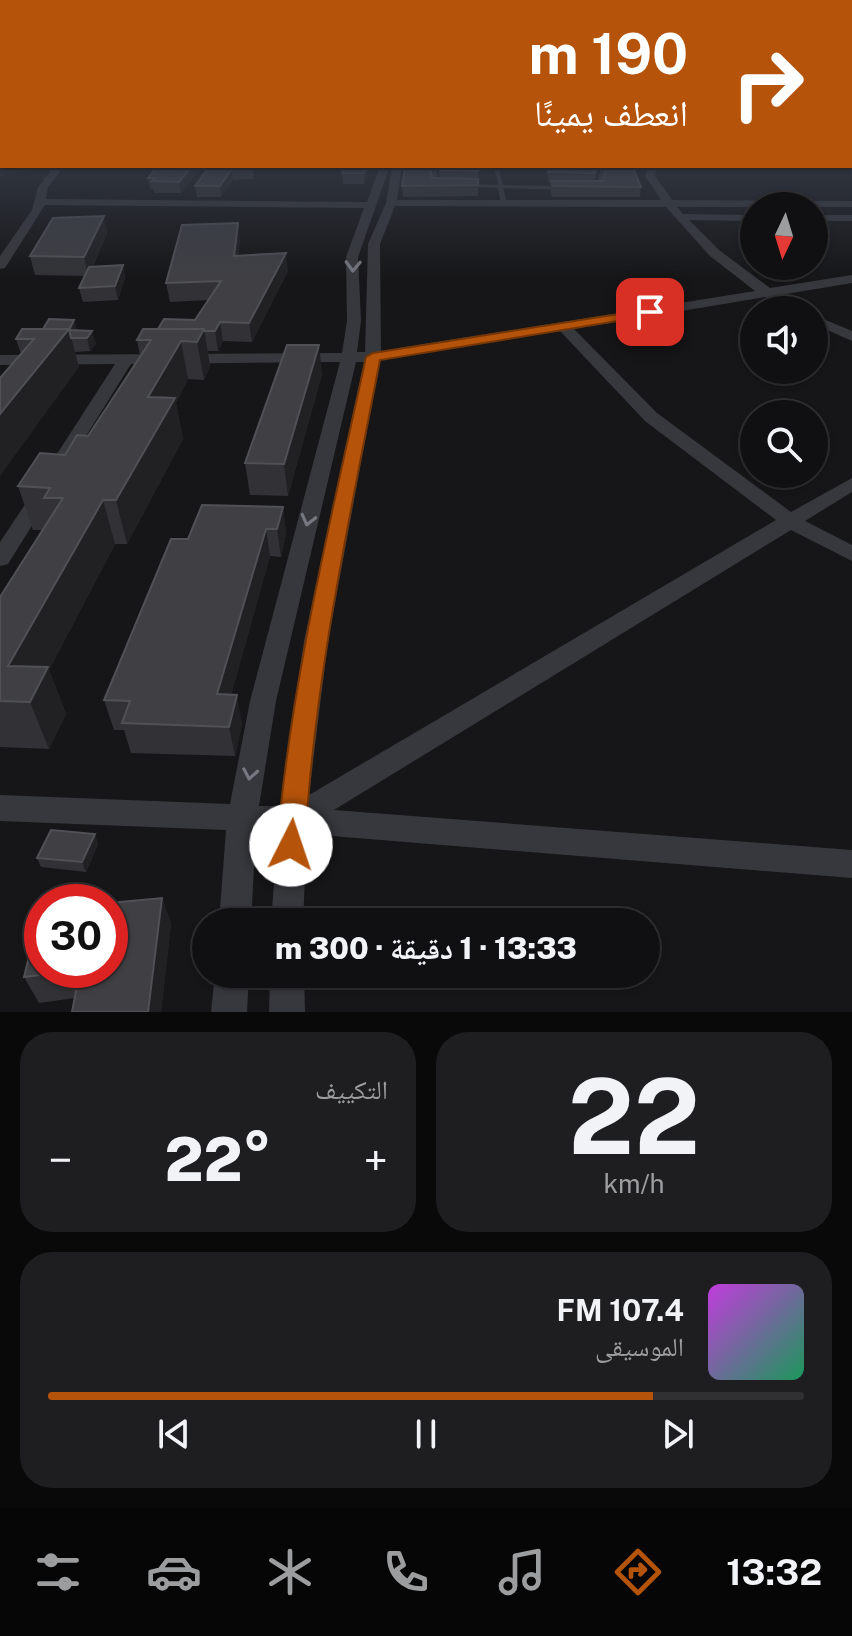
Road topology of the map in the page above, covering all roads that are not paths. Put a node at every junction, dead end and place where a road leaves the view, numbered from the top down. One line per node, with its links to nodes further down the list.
1 (44, 186): 15 (street)
2 (383, 186): 16 (street)
3 (389, 186): 16 (street)
4 (471, 186): 7 (lane)
5 (598, 186): 9 (lane)
6 (656, 186): 13 (street)
7 (502, 187): 8 (lane); 12 (lane)
8 (566, 188)
9 (582, 188)
10 (192, 191): 11 (street)
11 (182, 203): 15 (street); 16 (street)
12 (504, 203): 13 (street); 16 (street)
13 (666, 203): 14 (street); 17 (street)
14 (852, 204)
15 (40, 206): 16 (street); 21 (street)
16 (380, 209): 17 (street); 28 (street, one-way to 28); 29 (street)
17 (680, 217): 18 (street); 23 (street)
18 (740, 218)
19 (828, 218): 20 (street)
20 (852, 218)
21 (0, 265)
22 (852, 279): 23 (street)
23 (765, 294): 24 (street); 25 (street)
24 (769, 296)
25 (563, 326): 29 (street); 33 (street)
26 (828, 326): 27 (street)
27 (852, 337)
28 (349, 357): 29 (street); 31 (street); 37 (street, one-way to 37)
29 (373, 357): 38 (street)
30 (0, 360): 31 (street)
31 (125, 360): 35 (street)
32 (852, 484): 33 (street)
33 (790, 521): 34 (street); 38 (street)
34 (852, 554)
35 (0, 559)
36 (0, 808): 37 (street)
37 (242, 817): 38 (street); 40 (street)
38 (293, 820): 39 (street); 41 (street)
39 (852, 864)
40 (236, 908)
41 (288, 908)
42 (231, 988): 44 (street)
43 (287, 988): 45 (street)
44 (229, 1012)
45 (287, 1012)

